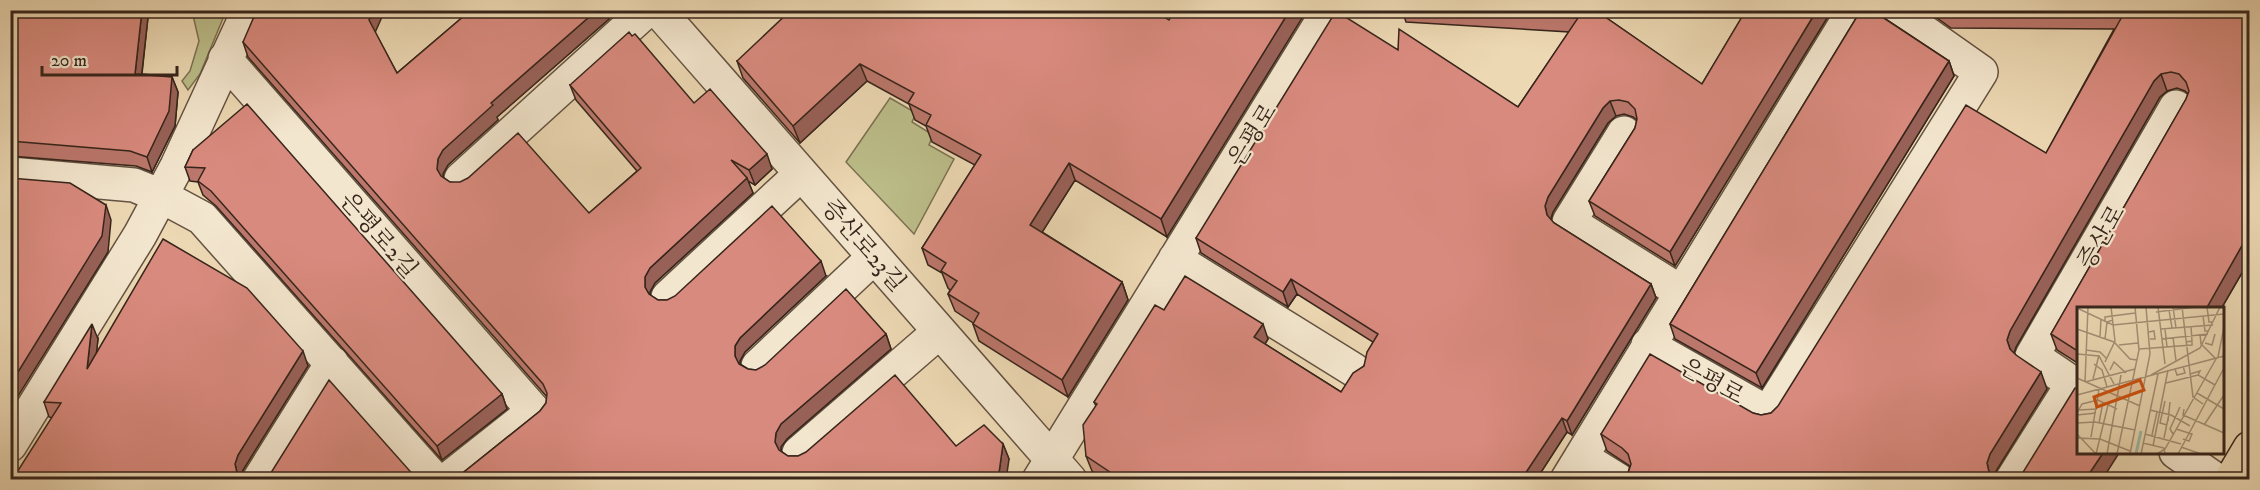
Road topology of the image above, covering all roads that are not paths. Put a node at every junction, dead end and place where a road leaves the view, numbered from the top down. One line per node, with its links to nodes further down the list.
1 (249, 10): 7 (street)
2 (647, 10): 12 (street)
3 (658, 10): 11 (street, 증산로23길)
4 (1329, 10): 15 (street, 은평로)
5 (1854, 10): 16 (street)
6 (1893, 10): 19 (street, 은평로)
7 (225, 59): 13 (street); 32 (street, 은평로2길)
8 (2176, 107): 23 (street, 증산로)
9 (1624, 132): 16 (street)
10 (10, 174): 13 (street)
11 (801, 174): 14 (street, 증산로23길); 17 (street)
12 (461, 180)
13 (161, 196): 20 (street); 24 (street)
14 (874, 257): 18 (street, 증산로23길); 21 (street)
15 (1175, 259): 22 (street); 29 (street, 은평로)
16 (1681, 292): 19 (street)
17 (668, 297)
18 (939, 332): 26 (street); 29 (street, 증산로23길)
19 (1648, 345): 28 (street)
20 (332, 363): 30 (street); 31 (street)
21 (758, 366)
22 (1354, 370)
23 (2076, 385): 34 (street, 증산로)
24 (10, 445)
25 (2250, 448): 36 (main road)
26 (799, 453)
27 (2177, 454): 35 (street)
28 (1574, 468): 33 (street)
29 (1053, 473)
30 (259, 480)
31 (435, 480)
32 (447, 480)
33 (1618, 480)
34 (2012, 480)
35 (2216, 480)
36 (2231, 480)

